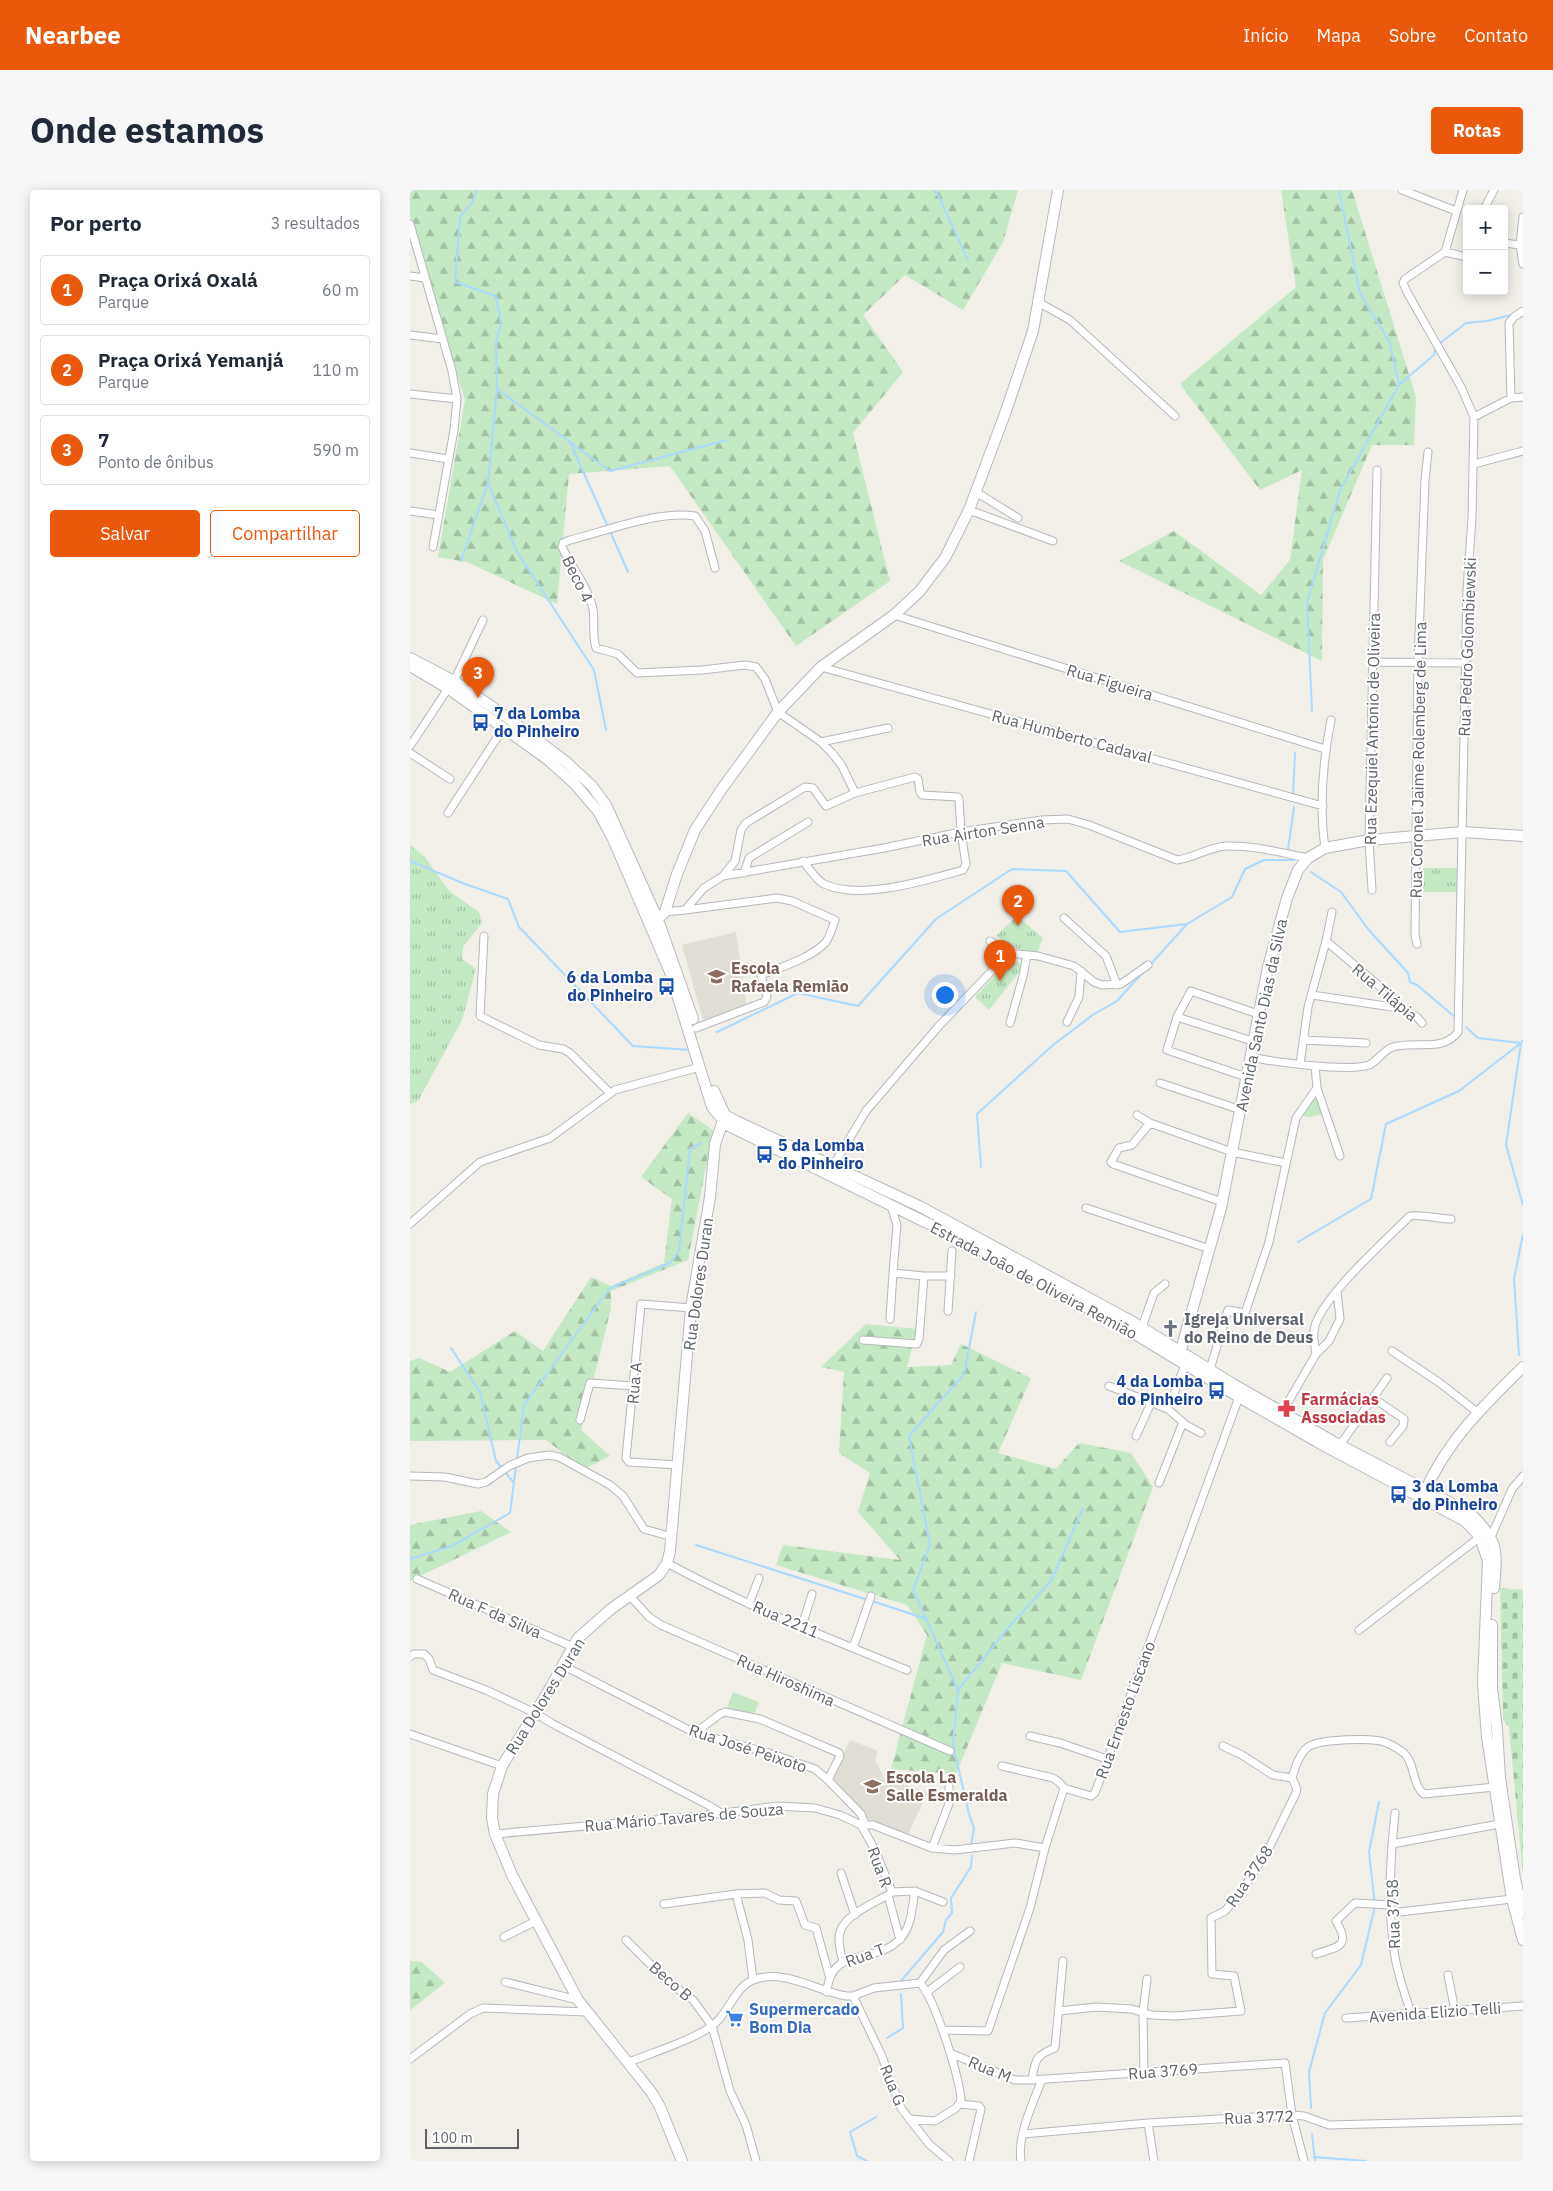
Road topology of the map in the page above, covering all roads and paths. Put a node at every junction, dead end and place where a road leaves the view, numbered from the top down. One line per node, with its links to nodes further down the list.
1 (1058, 190): 17 (main road)
2 (1405, 190): 6 (street)
3 (1463, 190): 6 (street)
4 (1494, 190): 5 (street)
5 (1486, 205)
6 (1456, 211): 11 (street)
7 (1523, 217): 10 (street)
8 (410, 224): 16 (street)
9 (1508, 244): 10 (street)
10 (1520, 245): 12 (street)
11 (1445, 252): 13 (street); 26 (street, Rua Pedro Golombiewski)
12 (1522, 254): 14 (street)
13 (1463, 256)
14 (1523, 264)
15 (410, 276): 16 (street)
16 (425, 278): 20 (street)
17 (1038, 302): 25 (street); 33 (main road)
18 (1523, 311): 23 (street)
19 (410, 335): 20 (street)
20 (443, 339): 24 (street)
21 (410, 394): 24 (street)
22 (1523, 397): 23 (street)
23 (1511, 398): 26 (street)
24 (457, 399): 30 (street)
25 (1175, 416)
26 (1474, 417): 31 (street, Rua Pedro Golombiewski)
27 (1523, 451): 31 (street)
28 (1428, 452): 45 (street, Rua Coronel Jaime Rolemberg de Lima)
29 (410, 453): 30 (street)
30 (448, 459): 36 (street)
31 (1474, 464): 46 (street, Rua Pedro Golombiewski)
32 (1377, 470): 44 (street, Rua Ezequiel Antonio de Oliveira)
33 (976, 492): 34 (main road); 37 (street)
34 (969, 510): 38 (street); 41 (main road)
35 (410, 511): 36 (street)
36 (438, 515): 39 (street)
37 (1018, 518)
38 (1053, 541)
39 (433, 547)
40 (715, 568): 50 (street, Beco 4)
41 (894, 615): 48 (main road); 56 (street, Rua Figueira)
42 (483, 620): 49 (street)
43 (410, 658): 49 (main road, Estrada João de Oliveira Remião)
44 (1374, 662): 45 (street); 67 (street, Rua Ezequiel Antonio de Oliveira)
45 (1418, 662): 46 (street); 65 (street, Rua Coronel Jaime Rolemberg de Lima)
46 (1466, 663): 64 (street, Rua Pedro Golombiewski)
47 (410, 666): 49 (main road, Estrada João de Oliveira Remião)
48 (821, 667): 50 (main road); 60 (street, Rua Humberto Cadaval)
49 (451, 685): 52 (main road, Estrada João de Oliveira Remião); 55 (street); 76 (main road, Estrada João de Oliveira Remião)
50 (778, 712): 54 (street); 76 (main road)
51 (1331, 720): 56 (street)
52 (504, 727): 61 (street); 76 (main road, Estrada João de Oliveira Remião)
53 (888, 728): 54 (street)
54 (821, 742): 59 (street)
55 (410, 746)
56 (1325, 749): 60 (street)
57 (410, 753): 58 (street)
58 (450, 779)
59 (856, 792): 63 (street); 72 (street)
60 (1323, 806): 68 (street)
61 (448, 813)
62 (808, 822): 71 (street)
63 (961, 832): 69 (street, Rua Airton Senna); 70 (street, Rua Airton Senna); 70 (street)
64 (1462, 832): 65 (main road, Avenida Santo Dias da Silva); 66 (main road, Avenida Santo Dias da Silva); 101 (street, Rua Pedro Golombiewski)
65 (1417, 835): 67 (main road, Avenida Santo Dias da Silva); 81 (street, Rua Coronel Jaime Rolemberg de Lima)
66 (1523, 836)
67 (1369, 840): 68 (main road, Avenida Santo Dias da Silva); 73 (street, Rua Ezequiel Antonio de Oliveira)
68 (1325, 848): 69 (main road, Avenida Santo Dias da Silva)
69 (1308, 858): 89 (main road, Avenida Santo Dias da Silva)
70 (803, 861): 71 (street, Rua Airton Senna)
71 (744, 873): 72 (street, Rua Airton Senna)
72 (723, 876): 74 (street, Rua Airton Senna)
73 (1372, 890)
74 (685, 910): 76 (street); 94 (street)
75 (1332, 912): 79 (street)
76 (658, 918): 94 (main road, Estrada João de Oliveira Remião); 96 (main road, Estrada João de Oliveira Remião)
77 (1064, 918): 86 (street)
78 (484, 936): 106 (street)
79 (1326, 941): 87 (street); 88 (street, Rua Tilápia)
80 (990, 942): 82 (street)
81 (1417, 944)
82 (1008, 953): 83 (street); 114 (street)
83 (1027, 955): 85 (street); 92 (street)
84 (1148, 965): 86 (street)
85 (1081, 971): 86 (street); 91 (street)
86 (1117, 985)
87 (1312, 995): 88 (street); 95 (street)
88 (1399, 1008): 93 (street, Rua Tilápia)
89 (1258, 1014): 90 (street); 97 (main road, Avenida Santo Dias da Silva)
90 (1177, 1017): 97 (street); 103 (street)
91 (1067, 1022)
92 (1010, 1023)
93 (1422, 1023)
94 (696, 1028): 96 (main road, Estrada João de Oliveira Remião)
95 (1303, 1040): 98 (street); 100 (street)
96 (696, 1041): 102 (main road, Estrada João de Oliveira Remião); 109 (main road, Estrada João de Oliveira Remião)
97 (1252, 1042): 99 (main road, Avenida Santo Dias da Silva)
98 (1366, 1043)
99 (1250, 1057): 100 (street); 103 (main road, Avenida Santo Dias da Silva)
100 (1300, 1064): 101 (street)
101 (1315, 1066): 105 (street)
102 (700, 1067): 106 (street); 109 (main road, Estrada João de Oliveira Remião)
103 (1246, 1077): 107 (main road, Avenida Santo Dias da Silva)
104 (1160, 1083): 107 (street)
105 (1317, 1088): 112 (street); 113 (street)
106 (610, 1093): 121 (street)
107 (1241, 1110): 111 (main road, Avenida Santo Dias da Silva)
108 (1137, 1115): 110 (street)
109 (723, 1118): 114 (main road, Estrada João de Oliveira Remião); 117 (main road, Estrada João de Oliveira Remião); 130 (main road, Rua Dolores Duran)
110 (1150, 1123): 111 (street); 116 (street)
111 (1232, 1152): 113 (street); 116 (main road, Avenida Santo Dias da Silva)
112 (1340, 1156)
113 (1286, 1163): 140 (street)
114 (833, 1166): 115 (main road, Estrada João de Oliveira Remião)
115 (896, 1195): 117 (main road); 133 (main road, Estrada João de Oliveira Remião)
116 (1222, 1202): 123 (main road, Avenida Santo Dias da Silva)
117 (892, 1206): 119 (main road, Estrada João de Oliveira Remião); 122 (street)
118 (1086, 1208): 123 (street)
119 (908, 1213): 122 (street); 133 (main road, Estrada João de Oliveira Remião)
120 (1451, 1220): 129 (street)
121 (410, 1224)
122 (897, 1225): 125 (street)
123 (1210, 1249): 138 (main road, Avenida Santo Dias da Silva)
124 (952, 1251): 127 (street)
125 (893, 1273): 126 (street); 132 (street)
126 (924, 1276): 127 (street); 135 (street)
127 (950, 1276): 131 (street)
128 (1165, 1284): 134 (street)
129 (1337, 1291): 137 (street); 137 (street)
130 (691, 1308): 142 (street, Rua A); 156 (main road, Rua Dolores Duran)
131 (948, 1311)
132 (890, 1318)
133 (1131, 1326): 134 (main road, Estrada João de Oliveira Remião); 138 (main road, Estrada João de Oliveira Remião)
134 (1142, 1327): 138 (main road, Estrada João de Oliveira Remião)
135 (863, 1340)
136 (1392, 1351): 148 (street)
137 (1316, 1354): 149 (street)
138 (1181, 1359): 140 (main road, Estrada João de Oliveira Remião); 144 (main road, Estrada João de Oliveira Remião); 147 (street)
139 (1523, 1368): 148 (main road)
140 (1210, 1369): 149 (main road, Estrada João de Oliveira Remião)
141 (1387, 1378): 145 (street)
142 (634, 1386): 150 (street); 156 (street, Rua A)
143 (1109, 1386): 146 (street)
144 (1239, 1397): 149 (main road, Estrada João de Oliveira Remião); 188 (street, Rua Ernesto Liscano)
145 (1373, 1398): 154 (street); 155 (street)
146 (1152, 1403): 147 (street); 153 (street)
147 (1168, 1409): 151 (street)
148 (1477, 1412): 160 (main road)
149 (1281, 1415): 155 (main road, Estrada João de Oliveira Remião); 160 (main road, Estrada João de Oliveira Remião)
150 (580, 1420)
151 (1183, 1422): 152 (street); 159 (street)
152 (1200, 1433)
153 (1136, 1436)
154 (1390, 1442)
155 (1340, 1445): 160 (main road, Estrada João de Oliveira Remião)
156 (678, 1465): 164 (main road, Rua Dolores Duran)
157 (410, 1476): 164 (street)
158 (1523, 1476): 161 (street)
159 (1159, 1483)
160 (1424, 1493): 162 (main road, Estrada João de Oliveira Remião); 163 (main road, Estrada João de Oliveira Remião)
161 (1498, 1523): 162 (street); 163 (street)
162 (1483, 1526): 163 (main road, Estrada João de Oliveira Remião)
163 (1486, 1537): 173 (street); 180 (main road, Estrada João de Oliveira Remião)
164 (672, 1538): 165 (main road, Rua Dolores Duran)
165 (667, 1563): 169 (main road, Rua Dolores Duran); 171 (street, Rua 2211)
166 (759, 1578): 171 (street)
167 (417, 1579): 174 (street, Rua F da Silva)
168 (812, 1594): 172 (street)
169 (630, 1596): 174 (main road, Rua Dolores Duran); 187 (street, Rua Hiroshima)
170 (871, 1596): 175 (street)
171 (749, 1604): 172 (street, Rua 2211)
172 (802, 1626): 175 (street, Rua 2211)
173 (1359, 1630)
174 (573, 1647): 177 (main road, Rua Dolores Duran)
175 (853, 1648): 178 (street, Rua 2211)
176 (410, 1657): 179 (street)
177 (562, 1665): 179 (main road, Rua Dolores Duran); 181 (street, Rua José Peixoto)
178 (907, 1670)
179 (535, 1713): 189 (main road, Rua Dolores Duran); 197 (street)
180 (1491, 1722): 184 (main road, Estrada João de Oliveira Remião); 185 (main road, Estrada João de Oliveira Remião)
181 (695, 1733): 192 (street, Rua José Peixoto); 192 (street)
182 (410, 1734): 189 (street)
183 (1030, 1736): 188 (street)
184 (1487, 1737): 185 (main road); 194 (main road, Estrada João de Oliveira Remião)
185 (1498, 1737): 212 (main road, Estrada João de Oliveira Remião)
186 (1223, 1746): 191 (street)
187 (950, 1751)
188 (1107, 1759): 195 (street, Rua Ernesto Liscano)
189 (502, 1766): 200 (main road, Rua Dolores Duran)
190 (1002, 1766): 195 (street)
191 (1292, 1778): 194 (street); 238 (street, Rua 3768)
192 (828, 1780): 198 (street, Rua José Peixoto)
193 (949, 1787): 202 (street)
194 (1495, 1787): 199 (main road, Estrada João de Oliveira Remião)
195 (1064, 1788): 203 (street)
196 (1395, 1813): 201 (street, Rua 3758)
197 (721, 1814): 198 (street, Rua Mário Tavares de Souza); 200 (street, Rua Mário Tavares de Souza)
198 (863, 1824): 202 (street, Rua Mário Tavares de Souza); 206 (street, Rua R)
199 (1499, 1824): 201 (street); 208 (main road, Estrada João de Oliveira Remião)
200 (495, 1834): 214 (main road, Rua Dolores Duran)
201 (1392, 1844): 211 (street, Rua 3758)
202 (932, 1848): 203 (street, Rua Mário Tavares de Souza)
203 (1044, 1848): 242 (street)
204 (841, 1873): 213 (street)
205 (915, 1891): 206 (street); 209 (street); 218 (street, Rua T)
206 (890, 1893): 213 (street); 218 (street, Rua R)
207 (736, 1894): 210 (street); 224 (street); 227 (street)
208 (1512, 1900): 211 (street); 219 (main road, Estrada João de Oliveira Remião)
209 (943, 1902)
210 (664, 1904)
211 (1391, 1909): 220 (street); 239 (street, Rua 3758)
212 (1523, 1914)
213 (855, 1915): 222 (street)
214 (536, 1921): 216 (street); 233 (main road, Rua Dolores Duran)
215 (970, 1931): 229 (street)
216 (504, 1937)
217 (626, 1940): 241 (street, Beco B)
218 (900, 1940): 222 (street, Rua T)
219 (1523, 1940)
220 (1316, 1954)
221 (1063, 1961): 235 (street)
222 (843, 1962): 224 (street, Rua T)
223 (960, 1967): 231 (street)
224 (829, 1975): 230 (street, Rua T)
225 (1448, 1976): 236 (street)
226 (1147, 1979): 238 (street)
227 (753, 1980): 230 (street); 241 (street)
228 (505, 1982): 233 (street)
229 (920, 1984): 231 (street); 232 (street)
230 (827, 1992): 232 (street)
231 (928, 1992): 242 (street)
232 (853, 1996): 251 (street, Rua G)
233 (578, 2000): 237 (main road, Rua Dolores Duran)
234 (1523, 2006): 236 (street, Avenida Elizio Telli)
235 (1059, 2011): 238 (street); 248 (street)
236 (1455, 2011): 239 (street, Avenida Elizio Telli)
237 (587, 2012): 244 (street); 245 (main road, Rua Dolores Duran)
238 (1143, 2012): 246 (street)
239 (1410, 2013): 240 (street, Avenida Elizio Telli)
240 (1346, 2018)
241 (712, 2026): 245 (street); 256 (street)
242 (942, 2030): 243 (street)
243 (950, 2053): 248 (street, Rua M); 249 (street)
244 (410, 2059)
245 (630, 2062): 255 (main road, Rua Dolores Duran)
246 (1144, 2072): 247 (street, Rua 3769); 250 (street, Rua 3769)
247 (1042, 2079): 248 (street, Rua M); 254 (street)
248 (1032, 2080)
249 (961, 2104): 251 (street); 258 (street)
250 (1292, 2115): 252 (street, Rua 3772); 253 (street, Rua 3772); 261 (street)
251 (909, 2119): 257 (street, Rua G)
252 (1523, 2120)
253 (1148, 2123): 254 (street, Rua 3772); 260 (street)
254 (1023, 2134): 259 (street)
255 (681, 2161)
256 (756, 2161)
257 (949, 2161)
258 (969, 2161)
259 (1021, 2161)
260 (1154, 2161)
261 (1304, 2161)

